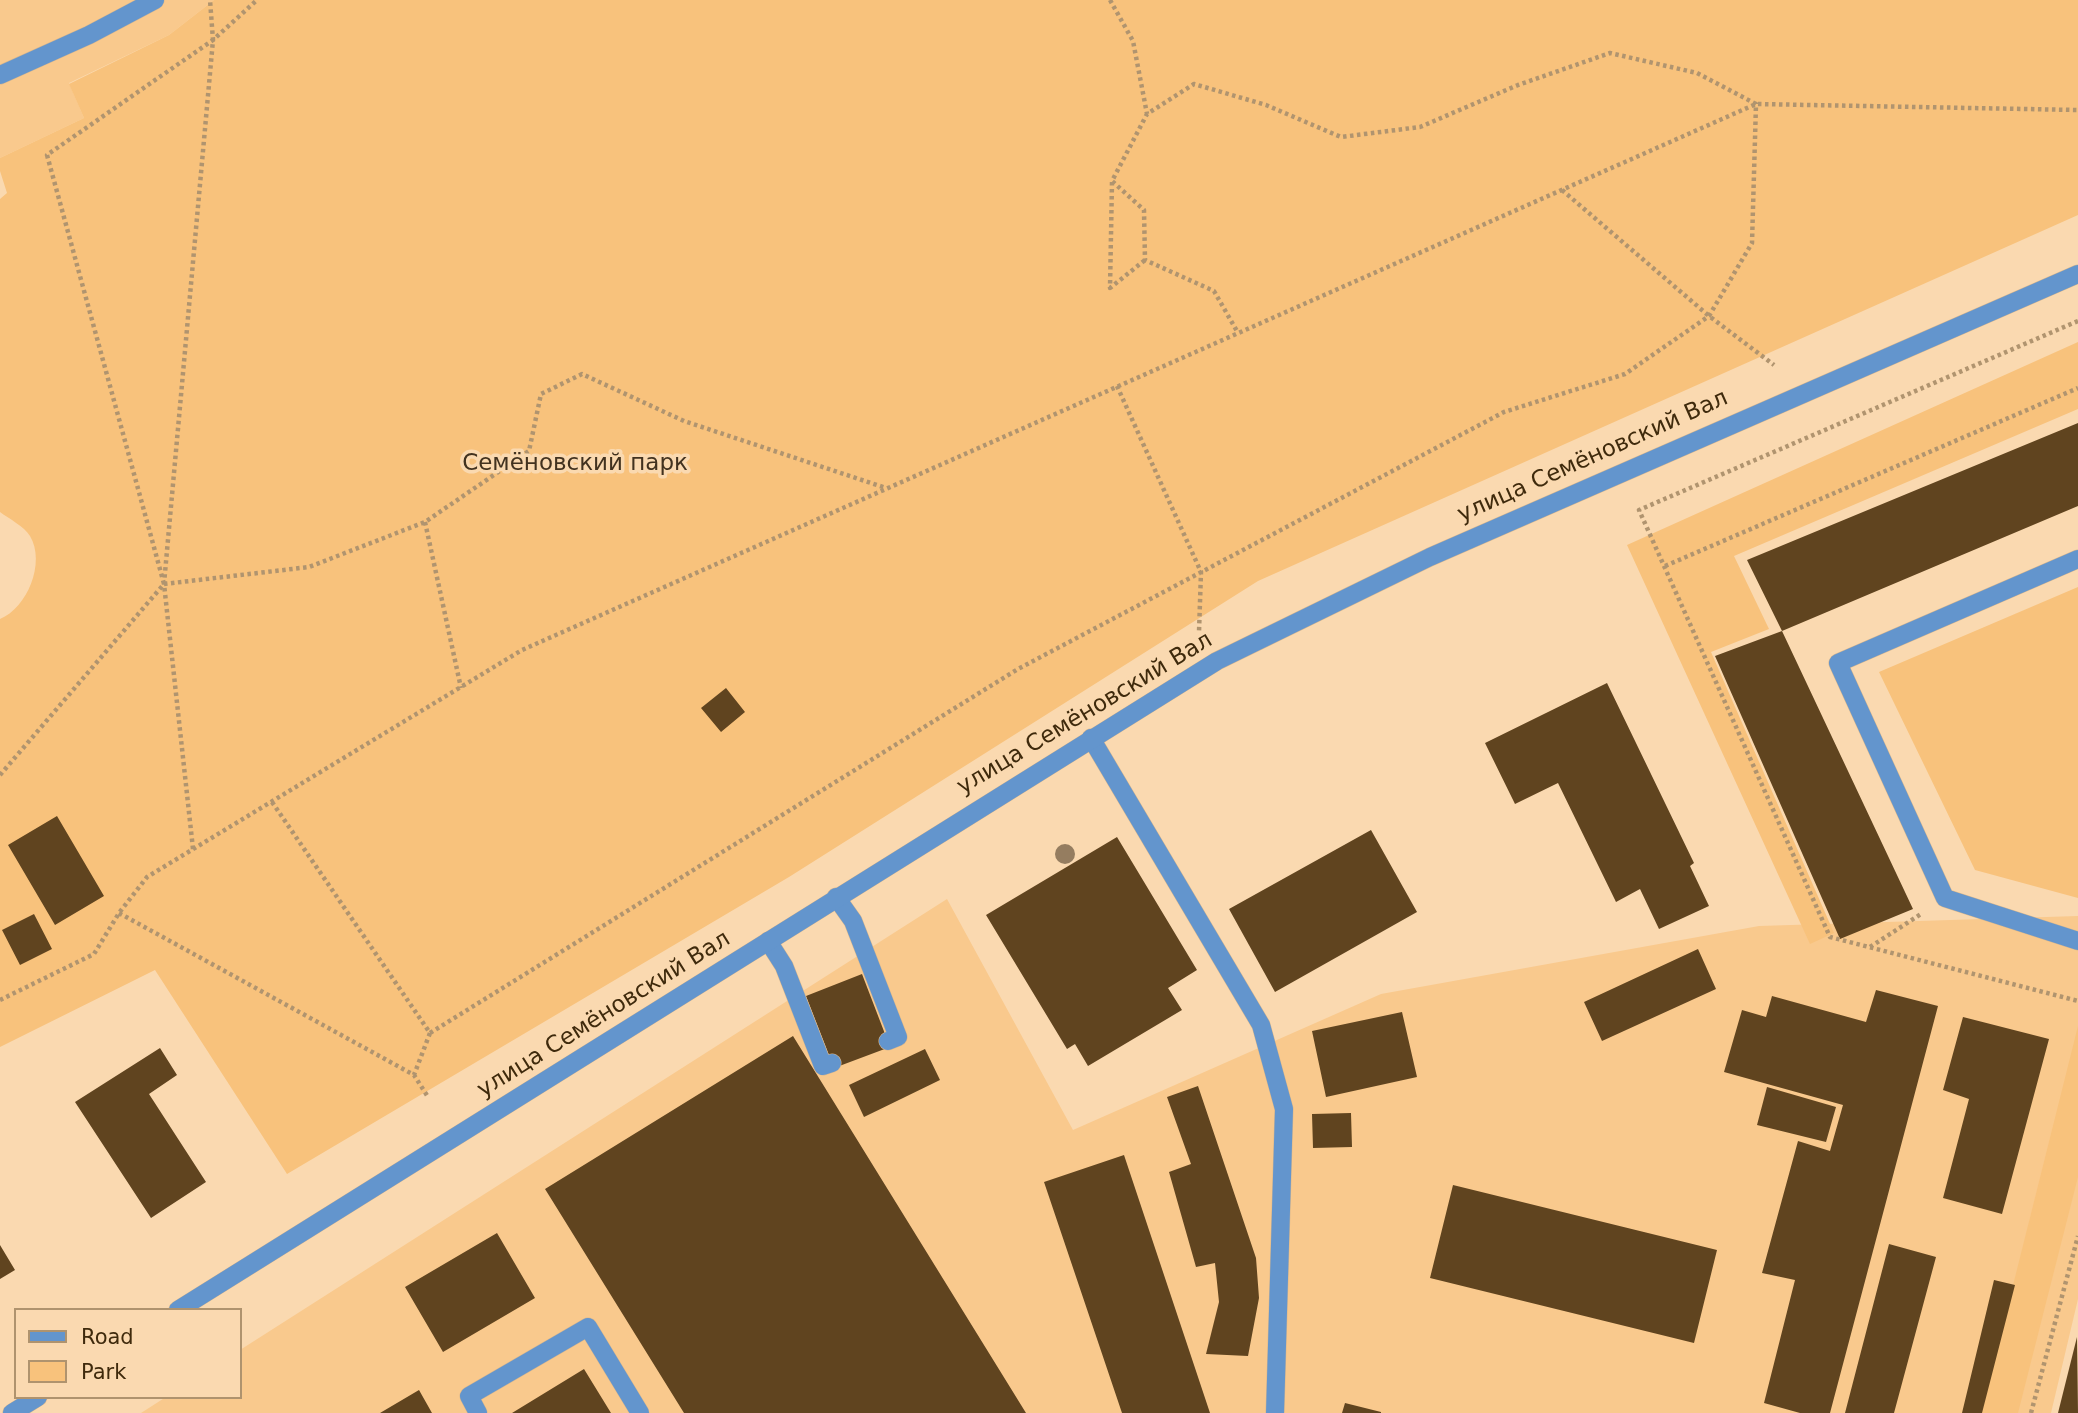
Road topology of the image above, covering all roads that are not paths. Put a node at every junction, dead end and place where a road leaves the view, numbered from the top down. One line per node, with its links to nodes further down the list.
1 (155, 0): 2 (street)
2 (0, 75)
3 (2078, 274): 5 (street, улица Семёновский Вал)
4 (2078, 559): 8 (street)
5 (1091, 738): 6 (street, улица Семёновский Вал); 16 (street)
6 (836, 897): 7 (street, улица Семёновский Вал); 9 (street)
7 (768, 941): 10 (street); 11 (street, улица Семёновский Вал)
8 (2078, 941)
9 (888, 1041)
10 (832, 1063)
11 (181, 1308)
12 (35, 1399): 13 (street)
13 (12, 1413)
14 (478, 1413): 15 (street)
15 (640, 1413)
16 (1275, 1413)

